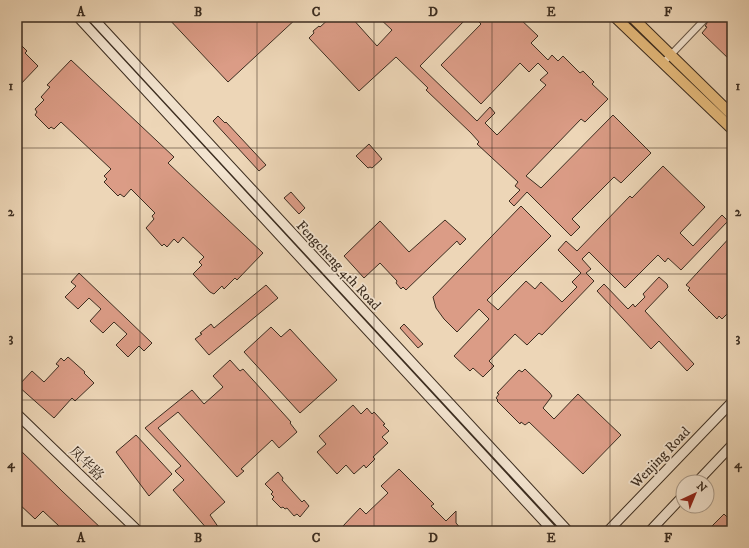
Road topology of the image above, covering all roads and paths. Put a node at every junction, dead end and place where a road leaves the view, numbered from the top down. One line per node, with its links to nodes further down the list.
1 (78, 17): 16 (street, Fengcheng 4th Road)
2 (92, 17): 17 (street, Fengcheng 4th Road)
3 (615, 17): 7 (main road)
4 (632, 17): 6 (main road)
5 (707, 17): 6 (street)
6 (670, 54): 7 (street); 8 (main road)
7 (663, 63): 9 (main road)
8 (732, 114)
9 (732, 129)
10 (732, 402): 18 (street, Wenjing Road)
11 (17, 414): 15 (street, 凤华路)
12 (732, 445): 13 (street)
13 (704, 474)
14 (675, 504): 19 (street)
15 (138, 531)
16 (553, 531)
17 (568, 531)
18 (608, 531)
19 (650, 531)

